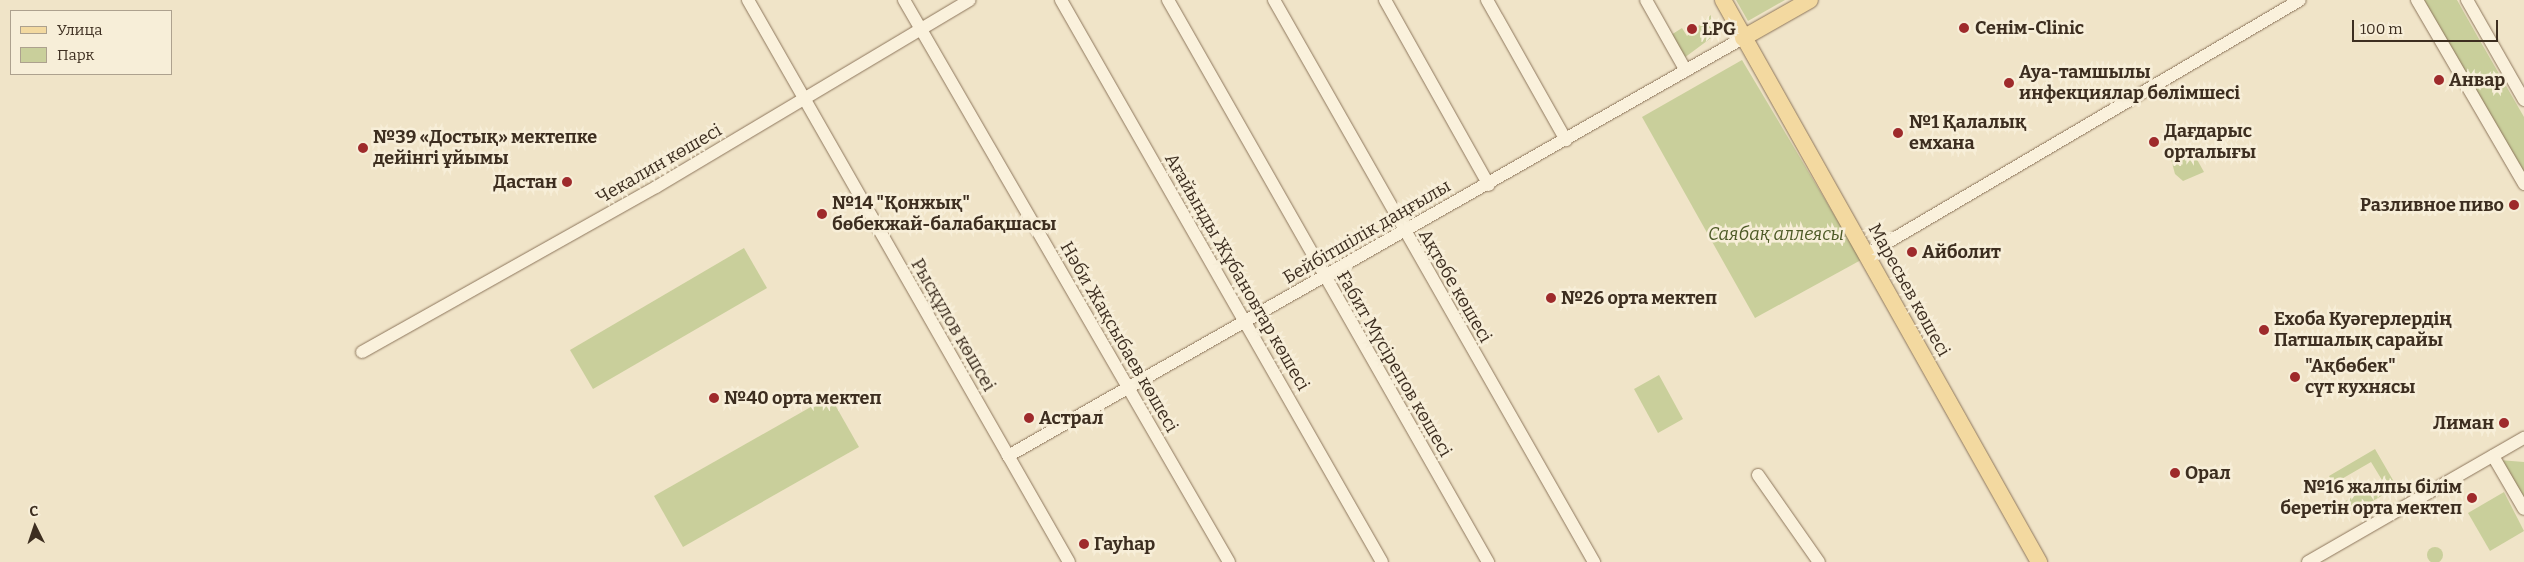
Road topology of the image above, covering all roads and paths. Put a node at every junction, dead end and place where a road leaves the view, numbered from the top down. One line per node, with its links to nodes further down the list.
1 (748, 0): 18 (street, Рысқұлов көшсеі)
2 (904, 0): 15 (street, Нәби Жақсыбаев көшесі)
3 (970, 0): 15 (street, Чекалин көшесі)
4 (1060, 0): 26 (street, Ағайынды Жұбановтар көшесі)
5 (1168, 0): 25 (street, Ғабит Мүсірепов көшесі)
6 (1274, 0): 23 (street, Ақтөбе көшесі)
7 (1385, 0): 22 (street)
8 (1487, 0): 20 (street)
9 (1646, 0): 17 (street)
10 (1723, 0): 16 (main road)
11 (1810, 0): 16 (main road, Бейбітшілік даңғылы)
12 (2300, 0): 24 (street)
13 (2417, 0): 21 (street)
14 (2467, 0): 19 (street)
15 (920, 29): 18 (street, Чекалин көшесі); 28 (street, Нәби Жақсыбаев көшесі)
16 (1743, 38): 17 (street, Бейбітшілік даңғылы); 24 (main road, Маресьев көшесі)
17 (1686, 71): 20 (street, Бейбітшілік даңғылы)
18 (804, 100): 27 (street, Чекалин көшесі); 30 (street, Рысқұлов көшсеі)
19 (2524, 100)
20 (1566, 140): 22 (street, Бейбітшілік даңғылы)
21 (2524, 184)
22 (1489, 185): 23 (street, Бейбітшілік даңғылы)
23 (1404, 233): 25 (street, Бейбітшілік даңғылы); 38 (street, Ақтөбе көшесі)
24 (1866, 255): 40 (main road, Маресьев көшесі)
25 (1325, 279): 26 (street, Бейбітшілік даңғылы); 37 (street, Ғабит Мүсірепов көшесі)
26 (1248, 324): 28 (street, Бейбітшілік даңғылы); 36 (street, Ағайынды Жұбановтар көшесі)
27 (362, 352)
28 (1128, 390): 30 (street, Бейбітшілік даңғылы); 35 (street, Нәби Жақсыбаев көшесі)
29 (2524, 438): 31 (street)
30 (1008, 456): 34 (street, Рысқұлов көшсеі)
31 (2492, 456): 33 (street); 41 (street)
32 (1758, 475): 39 (street)
33 (2524, 509)
34 (1069, 562)
35 (1229, 562)
36 (1382, 562)
37 (1488, 562)
38 (1594, 562)
39 (1819, 562)
40 (2039, 562)
41 (2309, 562)

